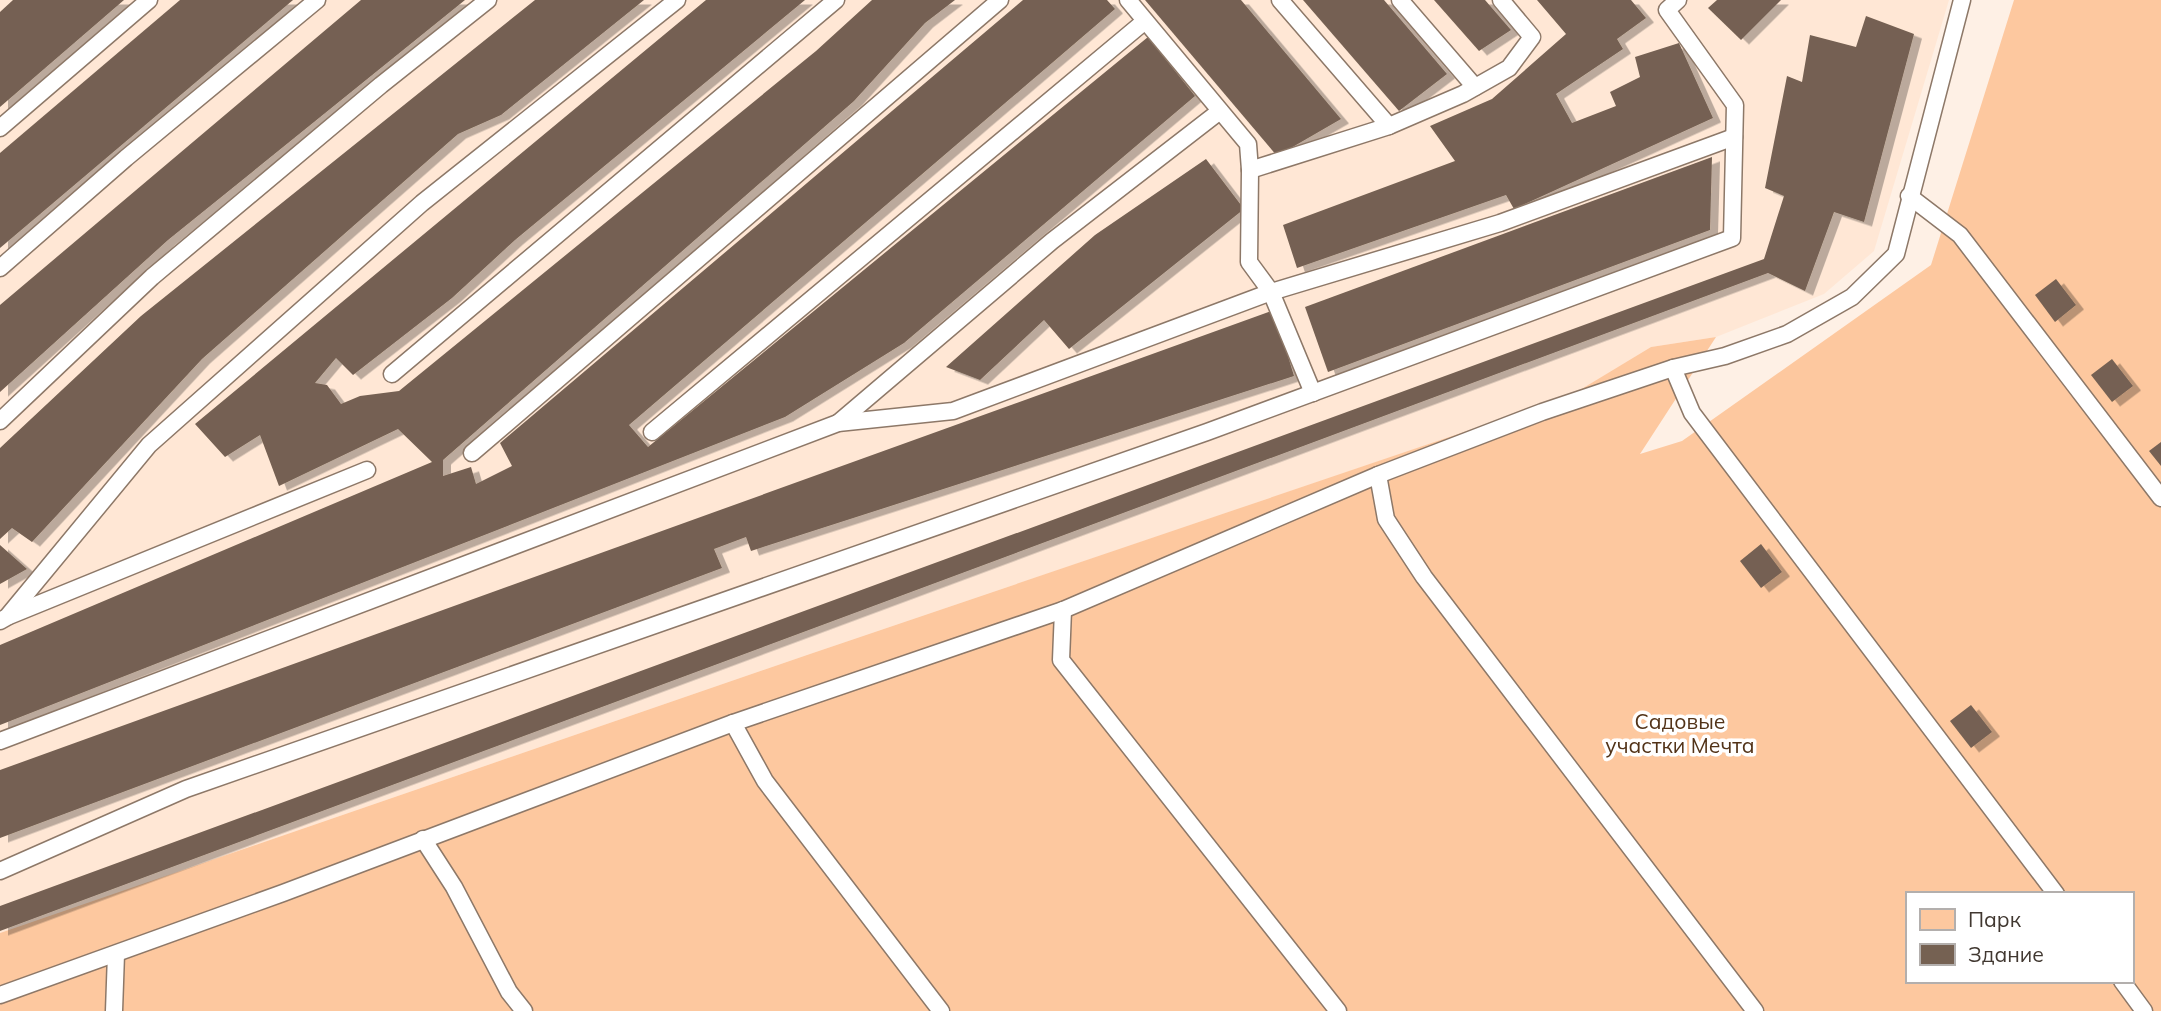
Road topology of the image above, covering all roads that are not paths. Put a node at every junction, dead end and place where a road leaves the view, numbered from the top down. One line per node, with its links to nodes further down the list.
1 (149, 0): 17 (lane)
2 (317, 0): 21 (lane)
3 (488, 0): 26 (lane)
4 (677, 0): 34 (lane)
5 (836, 0): 24 (lane)
6 (1000, 0): 29 (lane)
7 (1128, 0): 13 (lane)
8 (1279, 0): 16 (lane)
9 (1400, 0): 14 (lane)
10 (1501, 0): 14 (lane)
11 (1962, 0): 20 (lane)
12 (1668, 3): 18 (lane)
13 (1145, 21): 15 (lane); 28 (lane)
14 (1475, 87): 16 (lane)
15 (1220, 111): 19 (lane); 27 (lane)
16 (1389, 126): 19 (lane)
17 (0, 128)
18 (1734, 137): 22 (lane); 25 (lane)
19 (1250, 170): 22 (lane)
20 (1909, 196): 23 (lane); 32 (lane)
21 (0, 268)
22 (1272, 292): 25 (lane); 27 (lane)
23 (1673, 368): 31 (lane); 39 (lane)
24 (392, 374)
25 (1313, 393): 38 (lane)
26 (0, 421)
27 (838, 423): 36 (lane)
28 (652, 432)
29 (472, 453)
30 (367, 470): 34 (lane)
31 (1378, 475): 33 (lane); 47 (lane)
32 (2161, 498)
33 (1063, 610): 35 (lane); 46 (lane)
34 (4, 619)
35 (733, 723): 37 (lane); 45 (lane)
36 (0, 741)
37 (423, 839): 40 (lane); 44 (lane)
38 (0, 871)
39 (2054, 892)
40 (116, 954): 42 (lane); 43 (lane)
41 (2123, 983): 48 (lane)
42 (0, 995)
43 (114, 1011)
44 (524, 1011)
45 (941, 1011)
46 (1338, 1011)
47 (1755, 1011)
48 (2144, 1011)

